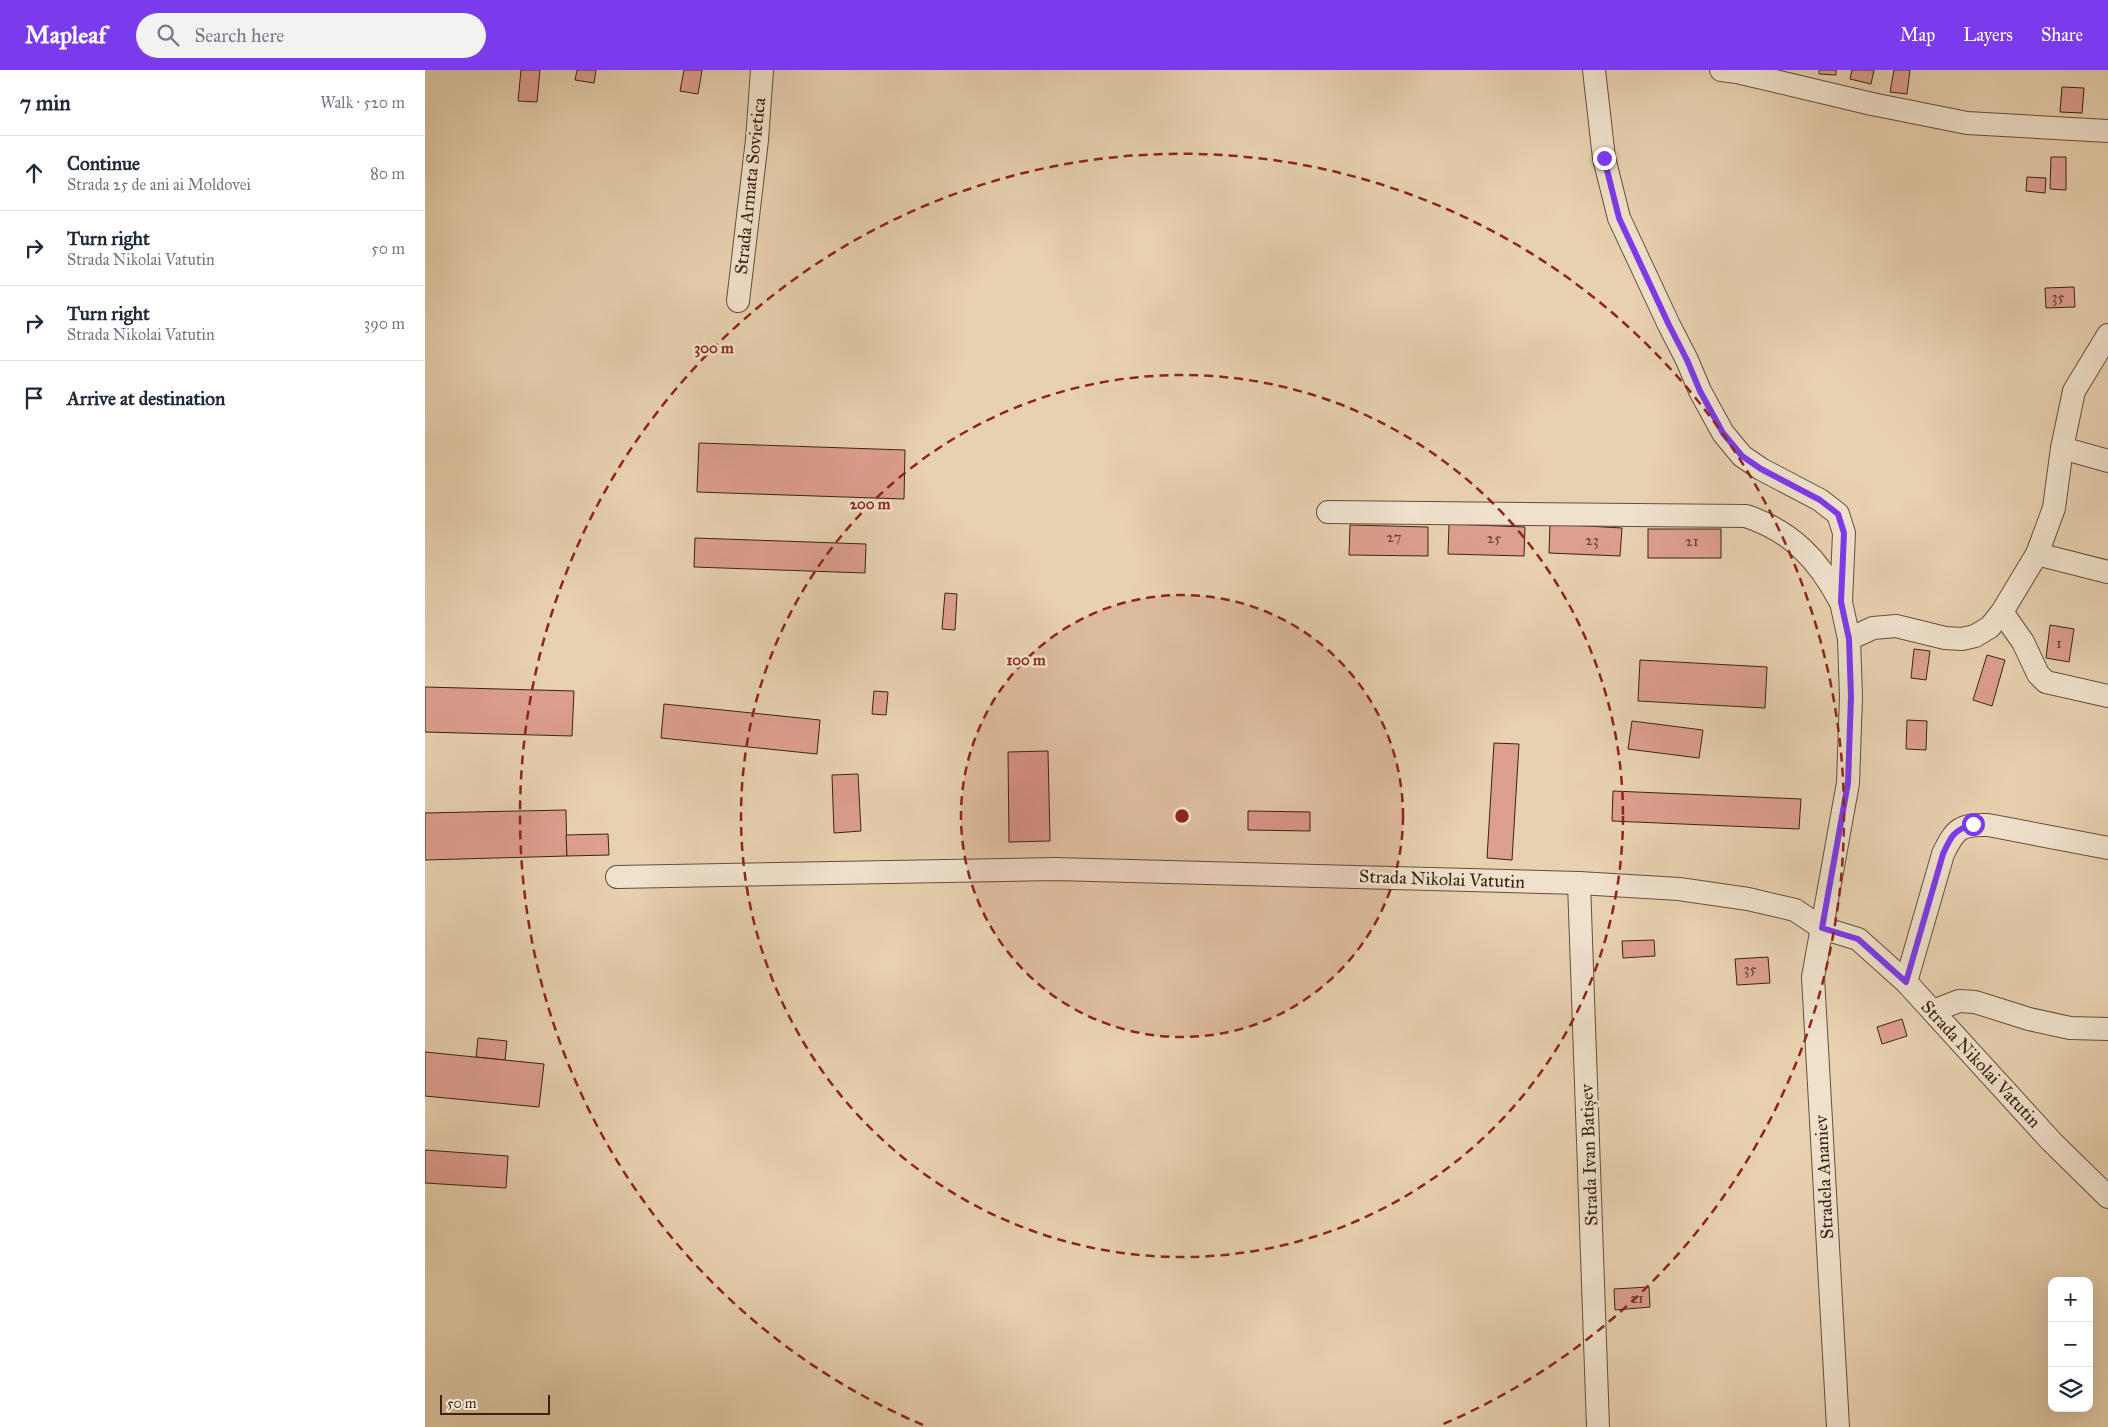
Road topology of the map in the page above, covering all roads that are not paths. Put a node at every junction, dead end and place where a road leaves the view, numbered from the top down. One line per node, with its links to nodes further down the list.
1 (761, 70): 5 (street, Strada Armata Sovietica)
2 (1594, 70): 12 (street)
3 (1721, 70): 4 (street)
4 (2108, 131)
5 (738, 301)
6 (2108, 335): 7 (street)
7 (2062, 448): 8 (street); 10 (street)
8 (2108, 461)
9 (1328, 512): 12 (street)
10 (2037, 554): 11 (street); 13 (street)
11 (2108, 572)
12 (1841, 602): 14 (street)
13 (2003, 612): 14 (street); 15 (street)
14 (1849, 639): 19 (street)
15 (2108, 696)
16 (2108, 848): 20 (street)
17 (617, 877): 18 (street, Strada Nikolai Vatutin)
18 (1579, 883): 19 (street, Strada Nikolai Vatutin); 24 (street, Strada Ivan Batișev)
19 (1822, 928): 20 (street, Strada Nikolai Vatutin); 25 (street, Stradela Ananiev)
20 (1906, 982): 21 (street, Strada Nikolai Vatutin)
21 (1933, 1011): 22 (street); 23 (street, Strada Nikolai Vatutin)
22 (2108, 1029)
23 (2108, 1197)
24 (1598, 1427)
25 (1838, 1427)

